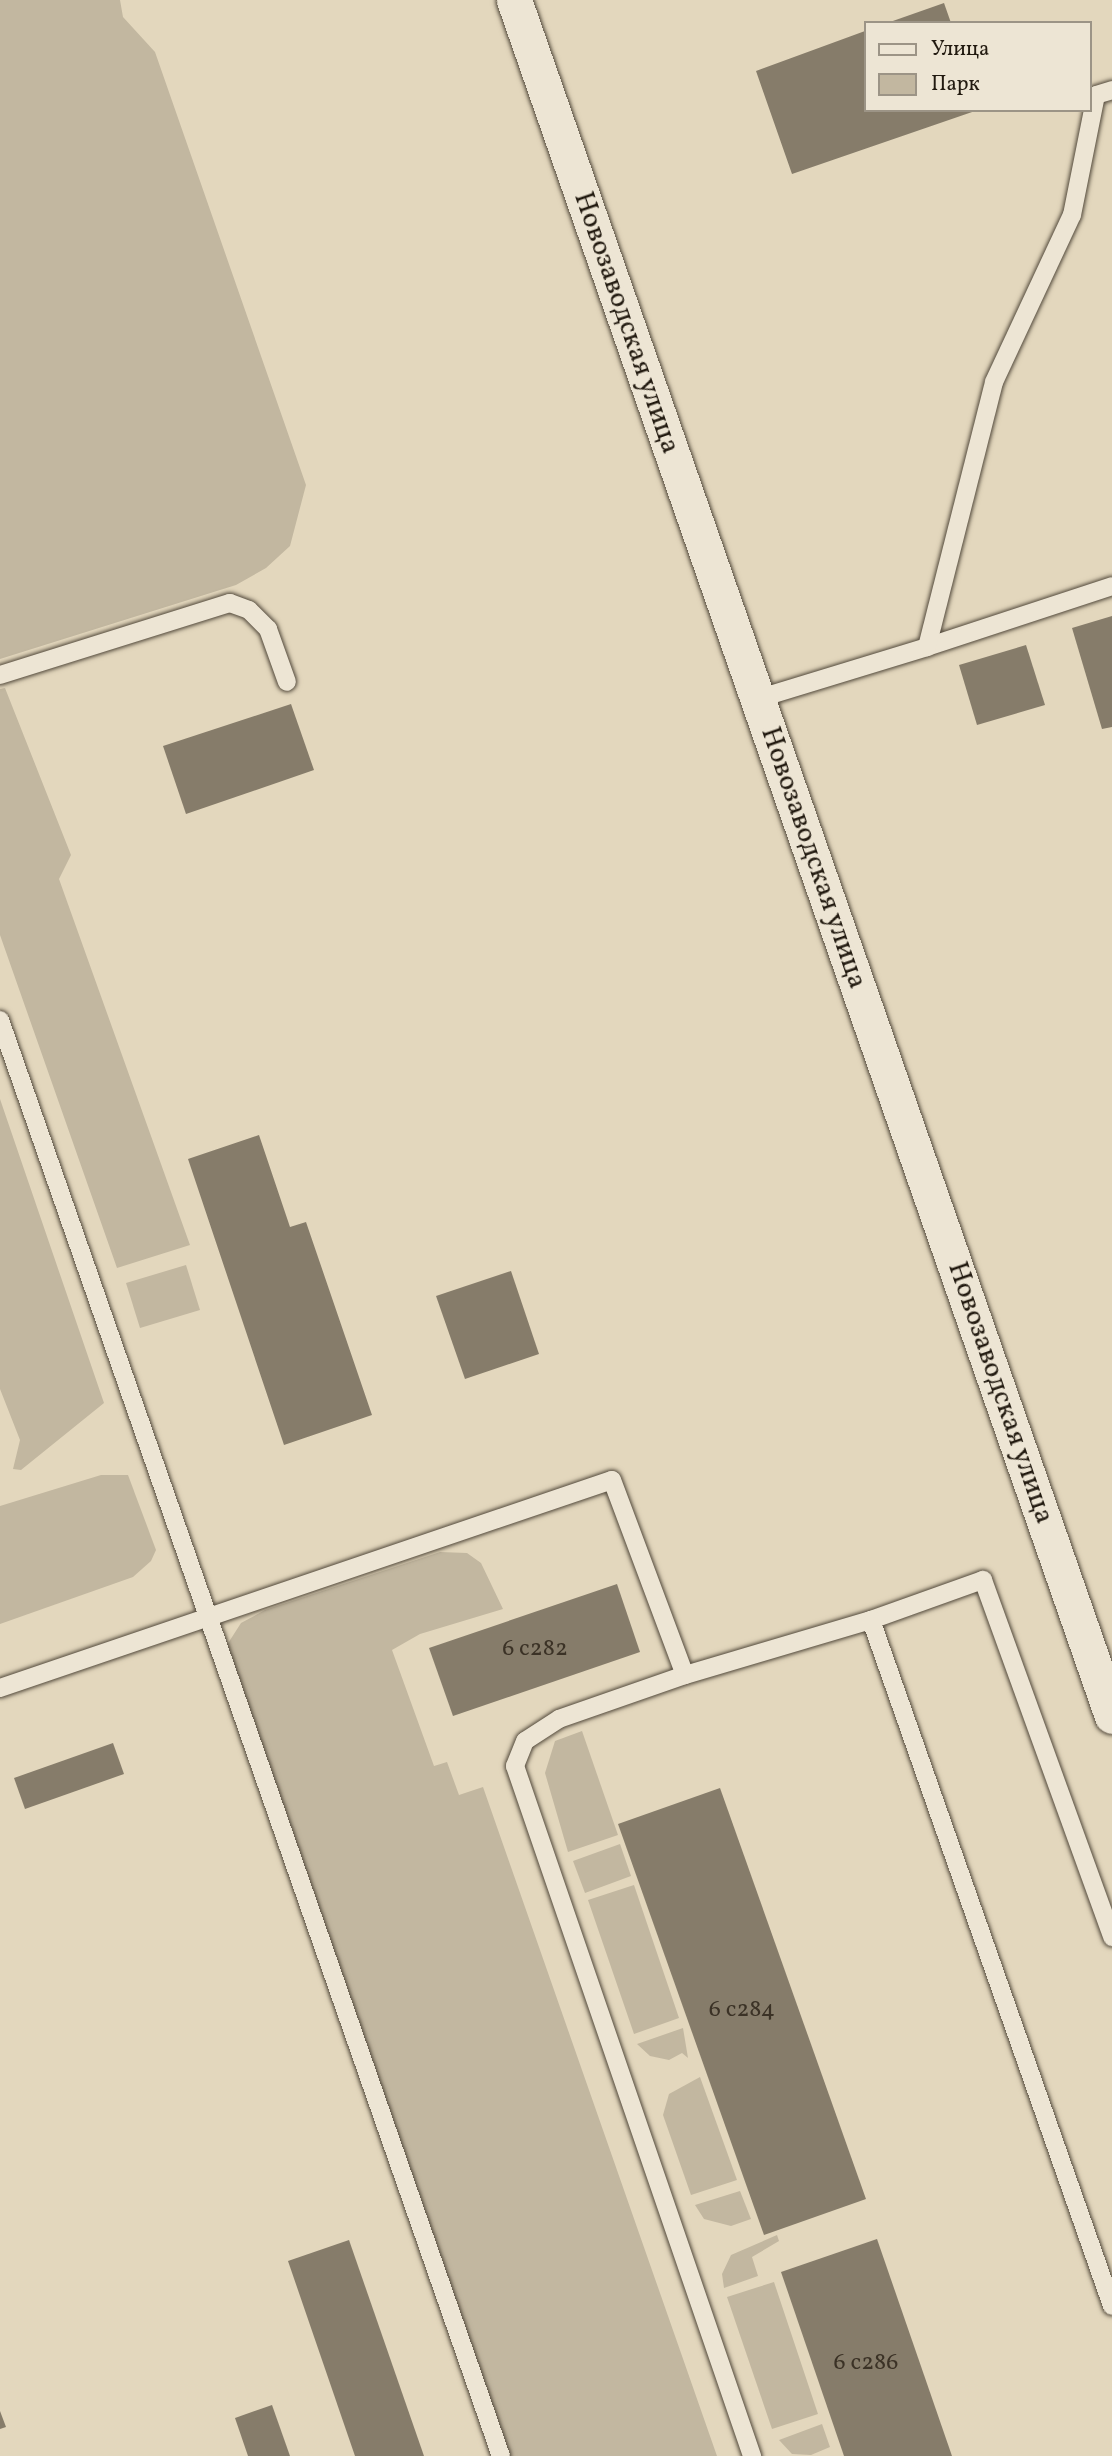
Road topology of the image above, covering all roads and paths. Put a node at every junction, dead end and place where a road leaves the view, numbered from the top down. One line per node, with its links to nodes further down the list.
1 (514, 0): 7 (street, Новозаводская улица)
2 (1112, 90): 4 (lane)
3 (1112, 586): 4 (lane)
4 (927, 646): 7 (lane)
5 (0, 675): 6 (lane)
6 (287, 682)
7 (757, 699): 13 (street, Новозаводская улица)
8 (0, 1020): 9 (lane)
9 (205, 1616): 11 (lane); 12 (lane); 16 (lane)
10 (871, 1620): 11 (lane); 14 (lane); 15 (lane)
11 (685, 1675): 17 (lane)
12 (0, 1688)
13 (1112, 1716)
14 (1112, 1937)
15 (1112, 2306)
16 (501, 2456)
17 (752, 2456)

